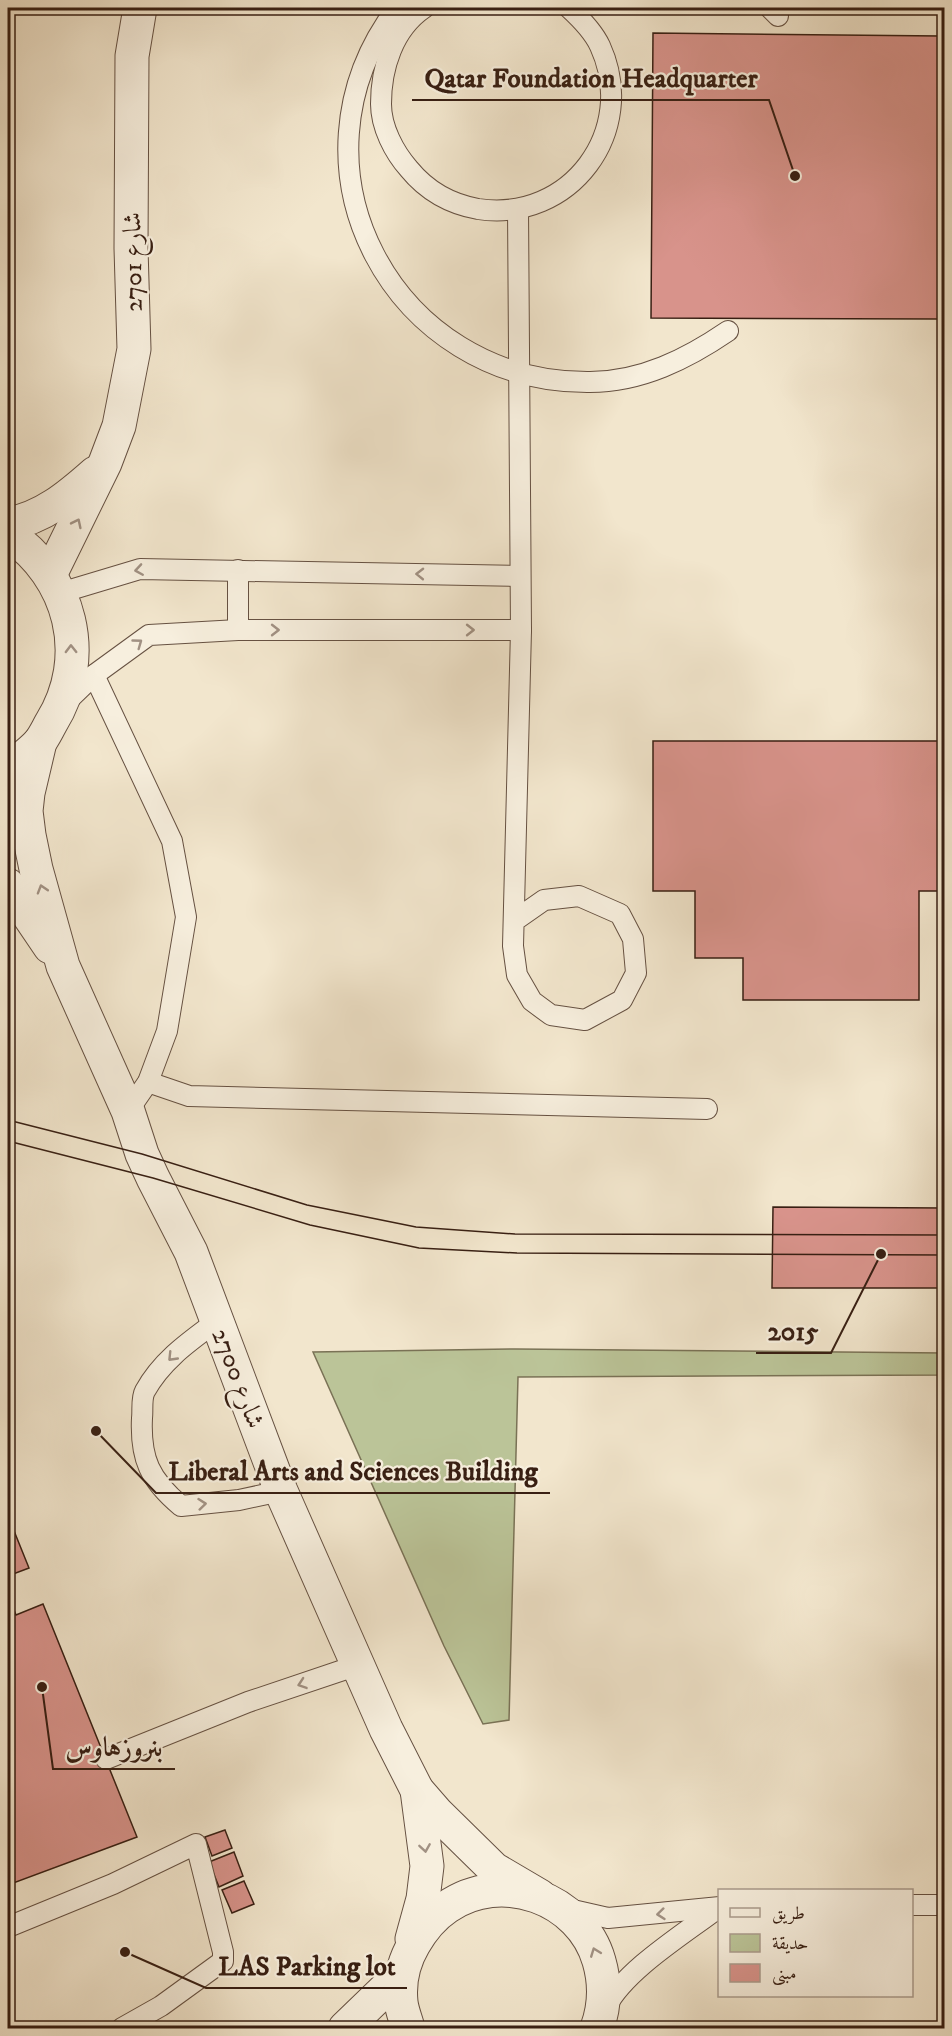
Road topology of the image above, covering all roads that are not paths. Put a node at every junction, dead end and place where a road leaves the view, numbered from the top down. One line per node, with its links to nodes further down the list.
1 (122, 8): 7 (street, شارع 2701)
2 (140, 8): 7 (street, شارع 2701)
3 (398, 8): 6 (lane)
4 (424, 8): 6 (lane)
5 (569, 8): 8 (lane)
6 (381, 50): 8 (lane); 10 (lane)
7 (132, 56): 11 (street, شارع 2701)
8 (518, 209): 10 (lane)
9 (728, 331): 10 (lane)
10 (519, 373): 15 (lane)
11 (105, 464): 12 (street, شارع 2701); 16 (street, شارع 2701, one-way to 11)
12 (8, 524)
13 (8, 534): 16 (street)
14 (238, 570): 15 (lane, one-way to 14); 16 (lane, one-way to 16); 17 (lane)
15 (520, 576): 18 (lane)
16 (55, 584): 20 (street, one-way to 16)
17 (238, 630): 18 (lane, one-way to 18); 19 (lane, one-way to 17)
18 (521, 630): 24 (lane)
19 (94, 675): 20 (lane); 26 (lane)
20 (61, 707): 21 (street)
21 (40, 742): 22 (street); 25 (street, شارع 2700, one-way to 21)
22 (8, 770)
23 (8, 885): 25 (street, شارع 2700)
24 (514, 921): 24 (lane)
25 (63, 966): 28 (street, شارع 2700)
26 (148, 1082): 27 (lane); 28 (lane)
27 (707, 1109)
28 (128, 1111): 29 (street, شارع 2700)
29 (217, 1321): 30 (street, شارع 2700); 30 (lane, one-way to 30)
30 (281, 1491): 31 (street, شارع 2700)
31 (358, 1665): 32 (lane, one-way to 32); 33 (street, شارع 2700)
32 (106, 1759)
33 (417, 1790): 34 (street, شارع 2700); 40 (street, شارع 2700, one-way to 40)
34 (549, 1901): 37 (lane, one-way to 34); 40 (street); 41 (street, شارع 2700, one-way to 34)
35 (913, 1905): 36 (lane)
36 (945, 1905)
37 (718, 1907)
38 (718, 1908): 41 (lane)
39 (8, 1928): 42 (lane)
40 (405, 1964): 43 (street); 44 (street)
41 (600, 2020)
42 (122, 2028)
43 (345, 2028)
44 (408, 2028)

